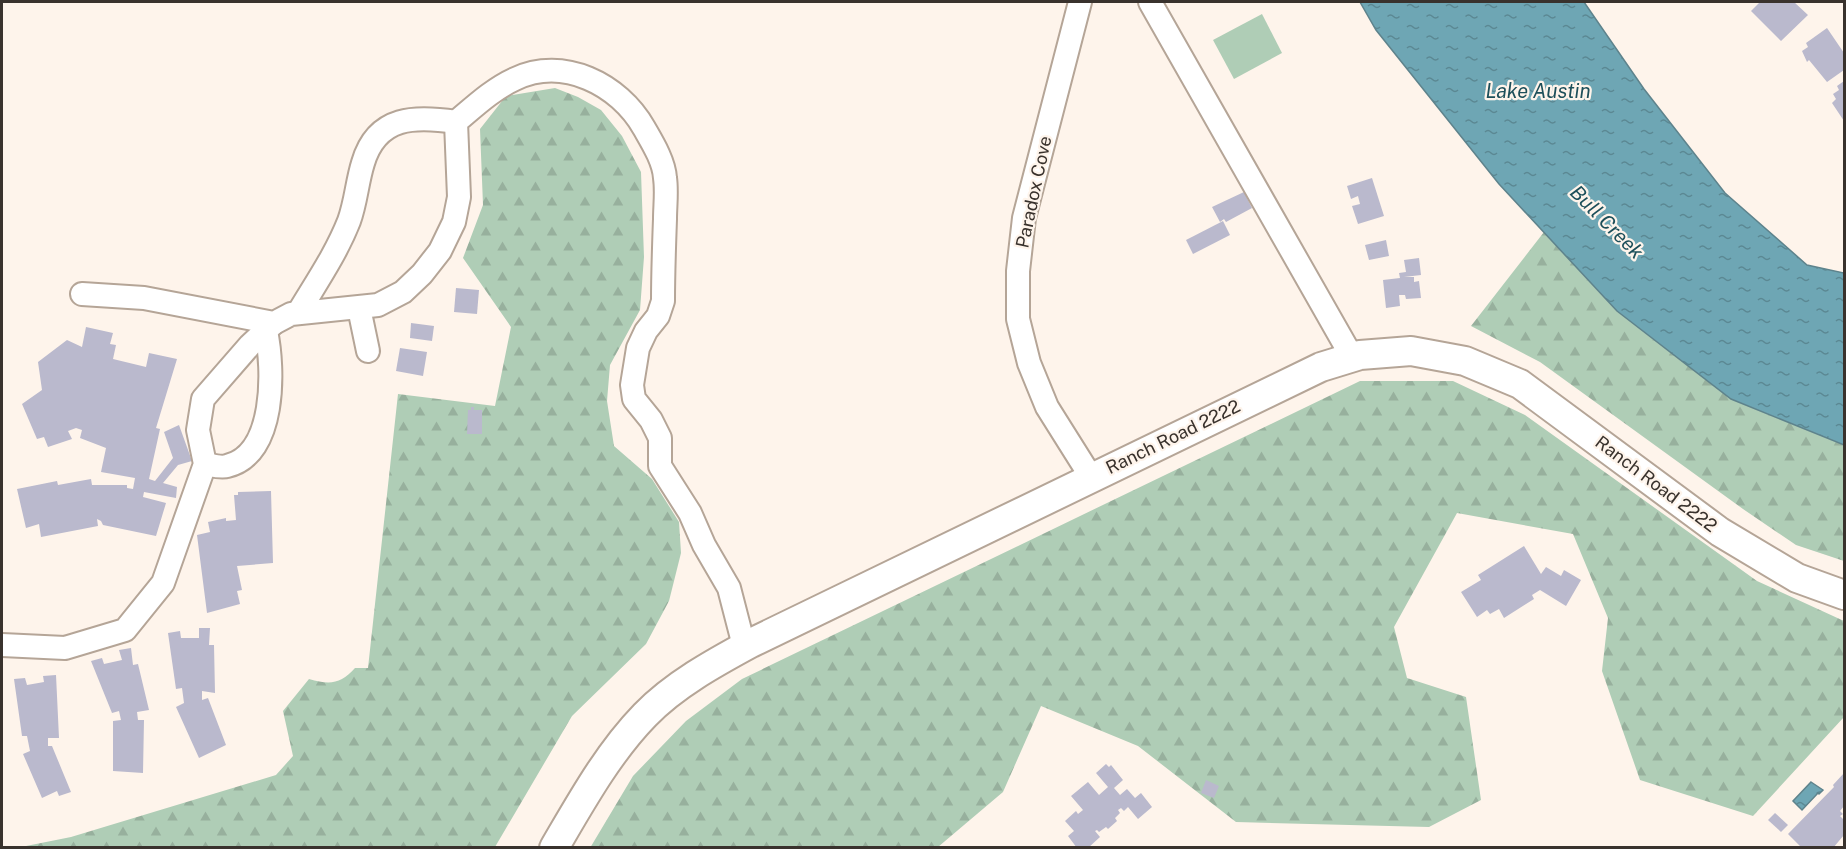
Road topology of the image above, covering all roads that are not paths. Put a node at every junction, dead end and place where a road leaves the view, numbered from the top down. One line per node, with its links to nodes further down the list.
1 (1080, 2): 11 (street, Paradox Cove)
2 (1150, 2): 9 (street)
3 (456, 122): 5 (street); 6 (street); 14 (street)
4 (82, 294): 7 (street)
5 (358, 308): 6 (street); 8 (street)
6 (298, 313): 7 (street)
7 (270, 327): 10 (street); 10 (street)
8 (368, 351)
9 (1352, 357): 11 (main road, Ranch Road 2222); 12 (main road, Ranch Road 2222)
10 (204, 464): 13 (street)
11 (1091, 477): 14 (main road, Ranch Road 2222)
12 (1845, 595)
13 (2, 645)
14 (744, 646): 15 (main road, Ranch Road 2222)
15 (554, 848)

